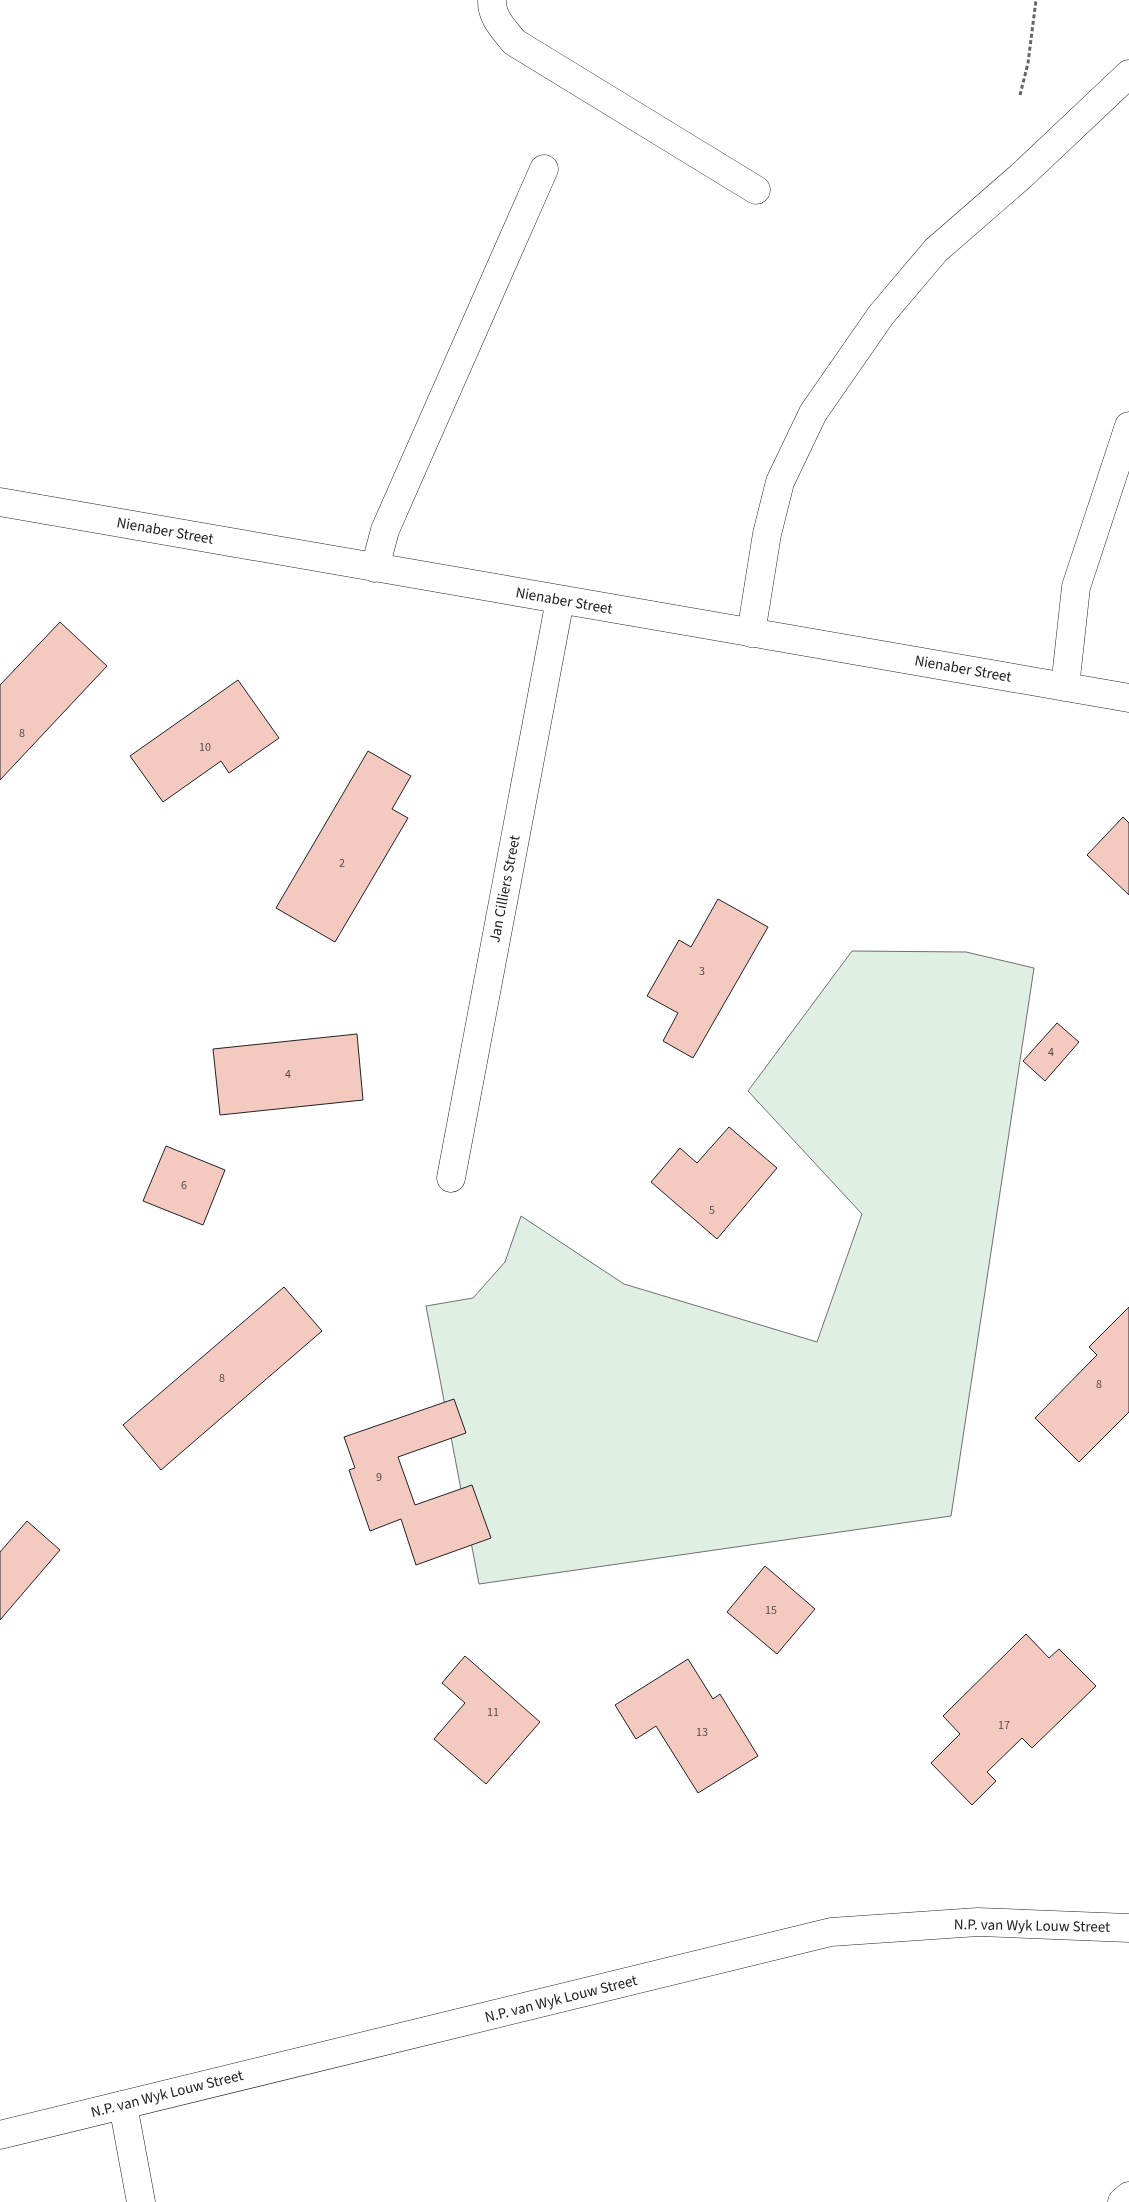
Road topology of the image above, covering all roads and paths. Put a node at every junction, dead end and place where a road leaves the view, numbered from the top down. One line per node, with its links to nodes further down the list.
1 (492, 0): 6 (street)
2 (1036, 0): 4 (path)
3 (1129, 74): 11 (street)
4 (1020, 95)
5 (544, 169): 9 (street)
6 (756, 190)
7 (1129, 426): 12 (street)
8 (0, 502): 9 (street, Nienaber Street)
9 (375, 568): 10 (street, Nienaber Street)
10 (560, 600): 11 (street, Nienaber Street); 14 (street, Jan Cilliers Street)
11 (751, 633): 12 (street, Nienaber Street)
12 (1065, 687): 13 (street, Nienaber Street)
13 (1129, 698)
14 (450, 1178)
15 (1129, 1928): 16 (street, N.P. van Wyk Louw Street)
16 (123, 2105): 17 (street, N.P. van Wyk Louw Street); 19 (street)
17 (0, 2135)
18 (1129, 2196): 20 (street)
19 (141, 2202)
20 (1122, 2202)

